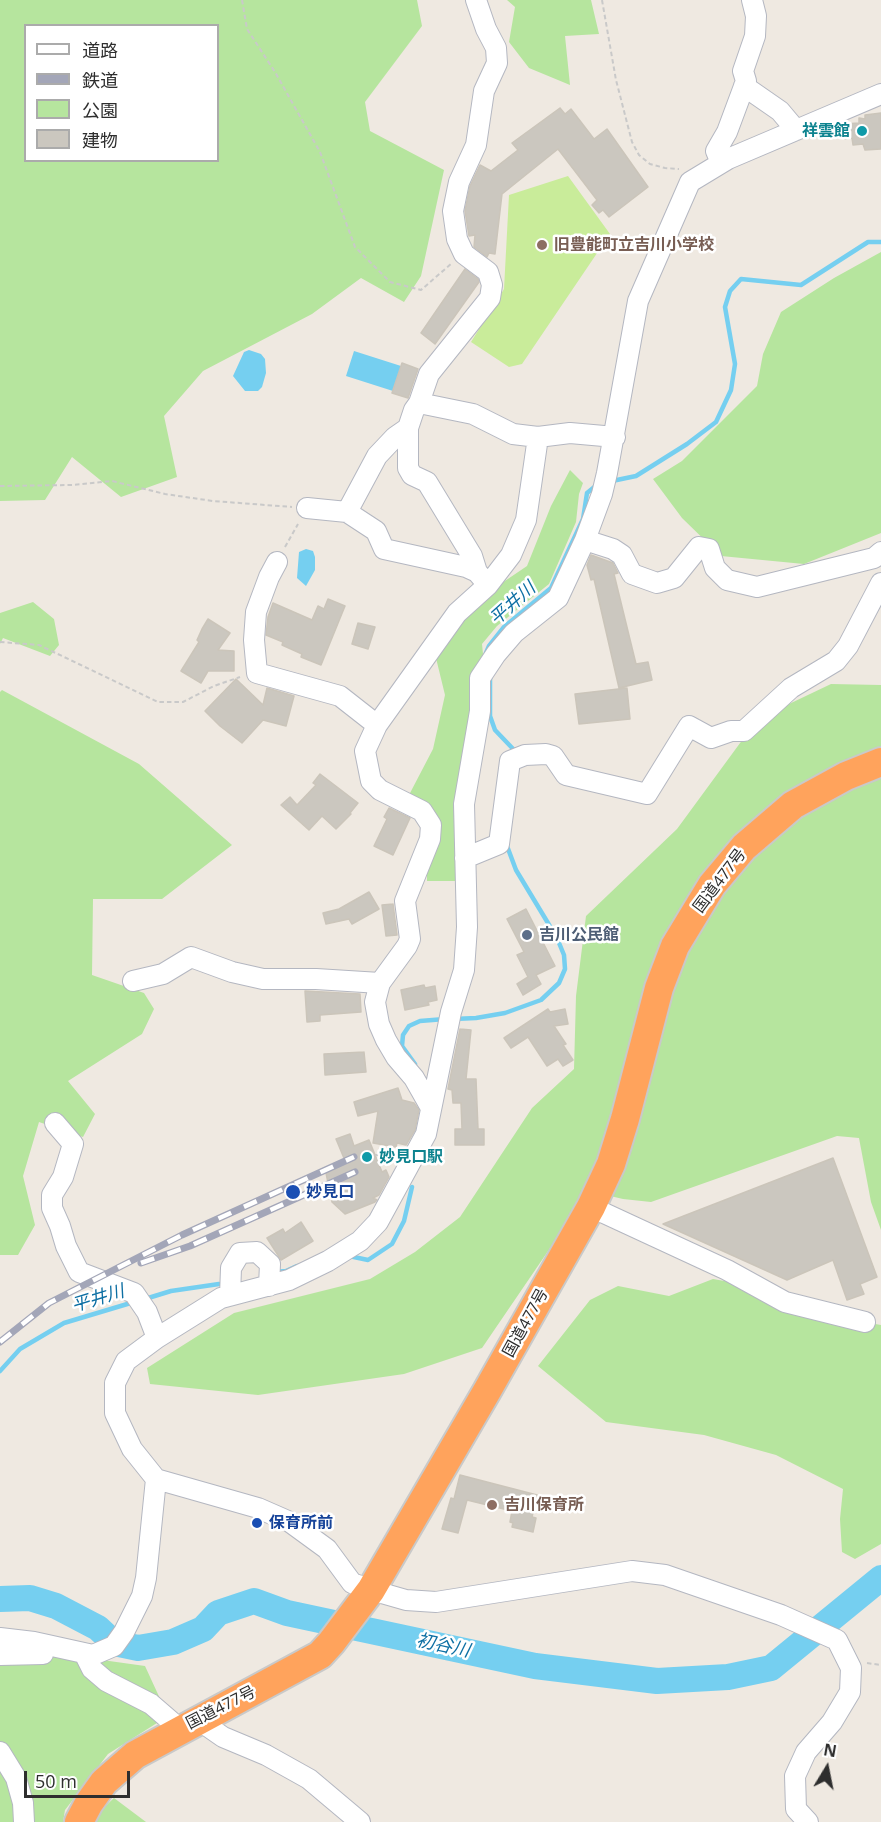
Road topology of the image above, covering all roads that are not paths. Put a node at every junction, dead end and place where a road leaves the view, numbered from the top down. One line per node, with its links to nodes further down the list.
1 (476, 0): 7 (street)
2 (752, 0): 3 (street)
3 (744, 86): 5 (street); 6 (street)
4 (881, 94): 5 (street)
5 (796, 130): 6 (street)
6 (721, 163): 10 (street)
7 (419, 403): 8 (street); 9 (street)
8 (408, 428): 12 (street); 16 (street)
9 (538, 437): 10 (street); 16 (street)
10 (615, 437): 13 (street)
11 (307, 508): 12 (street)
12 (347, 512): 16 (street)
13 (585, 540): 14 (street); 20 (street)
14 (879, 561)
15 (277, 562): 18 (street)
16 (482, 578): 18 (street)
17 (881, 583): 20 (street)
18 (377, 725): 22 (street)
19 (881, 762): 25 (highway, 国道477号)
20 (465, 858): 23 (street)
21 (133, 981): 22 (street)
22 (380, 983): 23 (street)
23 (431, 1108): 26 (street)
24 (55, 1123): 29 (street)
25 (591, 1207): 28 (street); 31 (highway, 国道477号)
26 (269, 1286): 27 (street); 27 (street)
27 (230, 1296): 29 (street)
28 (865, 1322)
29 (157, 1338): 30 (street)
30 (156, 1479): 31 (street); 34 (street)
31 (363, 1601): 36 (highway, 国道477号); 41 (street)
32 (0, 1638): 33 (street)
33 (56, 1647): 34 (street); 35 (street)
34 (84, 1653): 36 (street)
35 (0, 1655)
36 (190, 1725): 39 (highway, 国道477号); 40 (street)
37 (0, 1752): 38 (street)
38 (24, 1822)
39 (79, 1822)
40 (360, 1822)
41 (808, 1822)

